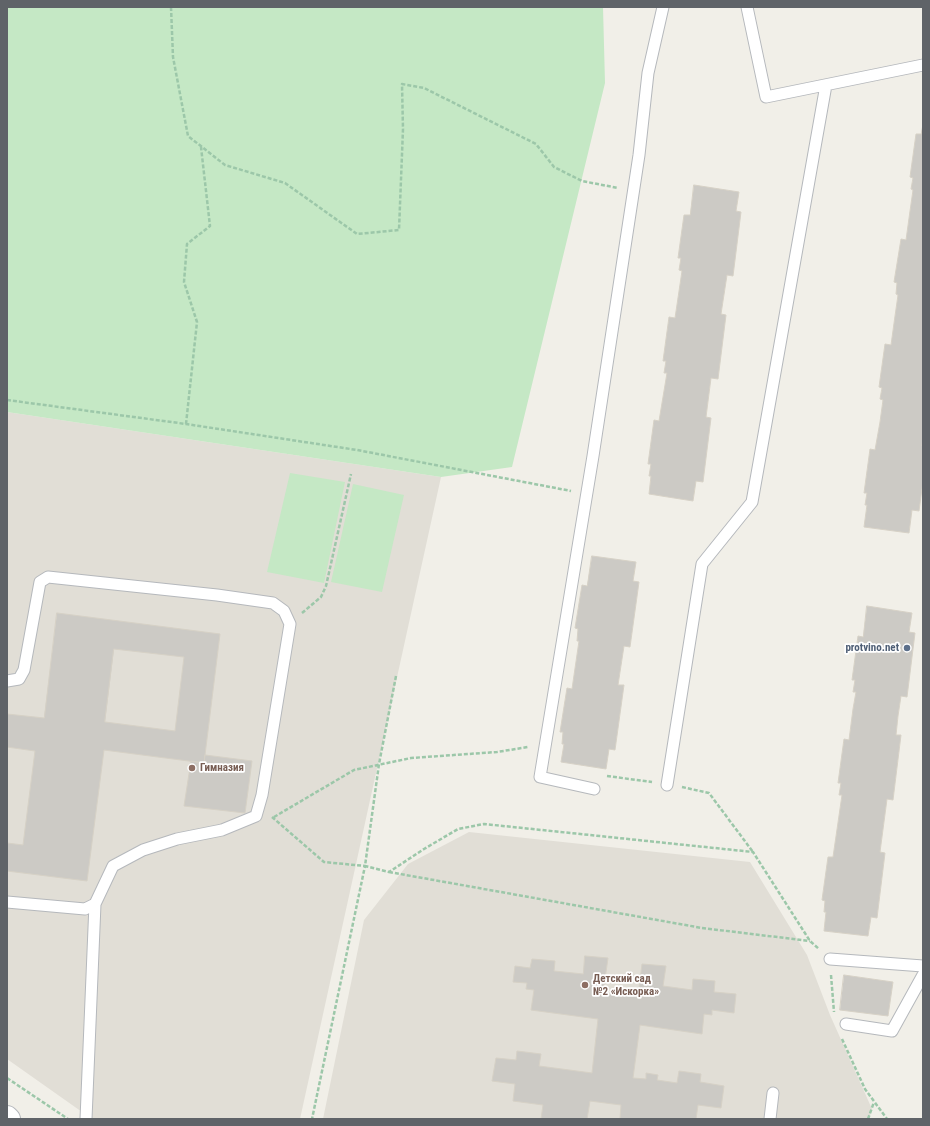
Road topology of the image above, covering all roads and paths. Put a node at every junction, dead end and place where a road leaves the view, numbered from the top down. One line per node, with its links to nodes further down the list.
1 (171, 7): 6 (path)
2 (663, 7): 7 (lane)
3 (747, 7): 5 (lane)
4 (923, 64): 5 (lane)
5 (826, 85): 18 (lane)
6 (201, 146): 7 (path); 9 (path)
7 (634, 190): 11 (lane)
8 (7, 400): 9 (path)
9 (186, 424): 11 (path)
10 (351, 474): 12 (path)
11 (587, 494): 15 (lane)
12 (290, 624): 14 (lane); 26 (lane)
13 (396, 676): 16 (path)
14 (7, 681)
15 (546, 742): 16 (path); 19 (lane)
16 (379, 764): 20 (path); 23 (path)
17 (607, 776): 18 (path)
18 (667, 785): 22 (path)
19 (594, 789)
20 (272, 817): 21 (path); 23 (path)
21 (266, 820)
22 (753, 852): 24 (path); 27 (path)
23 (365, 866): 24 (path); 37 (path)
24 (389, 872): 27 (path)
25 (7, 902): 26 (lane)
26 (95, 904): 36 (lane)
27 (810, 941): 28 (path)
28 (830, 959): 29 (lane)
29 (923, 966)
30 (923, 975): 31 (lane)
31 (846, 1024)
32 (7, 1078): 35 (path)
33 (773, 1093): 38 (lane)
34 (874, 1102): 39 (path)
35 (68, 1119)
36 (86, 1119)
37 (312, 1119)
38 (770, 1119)
39 (868, 1119)

